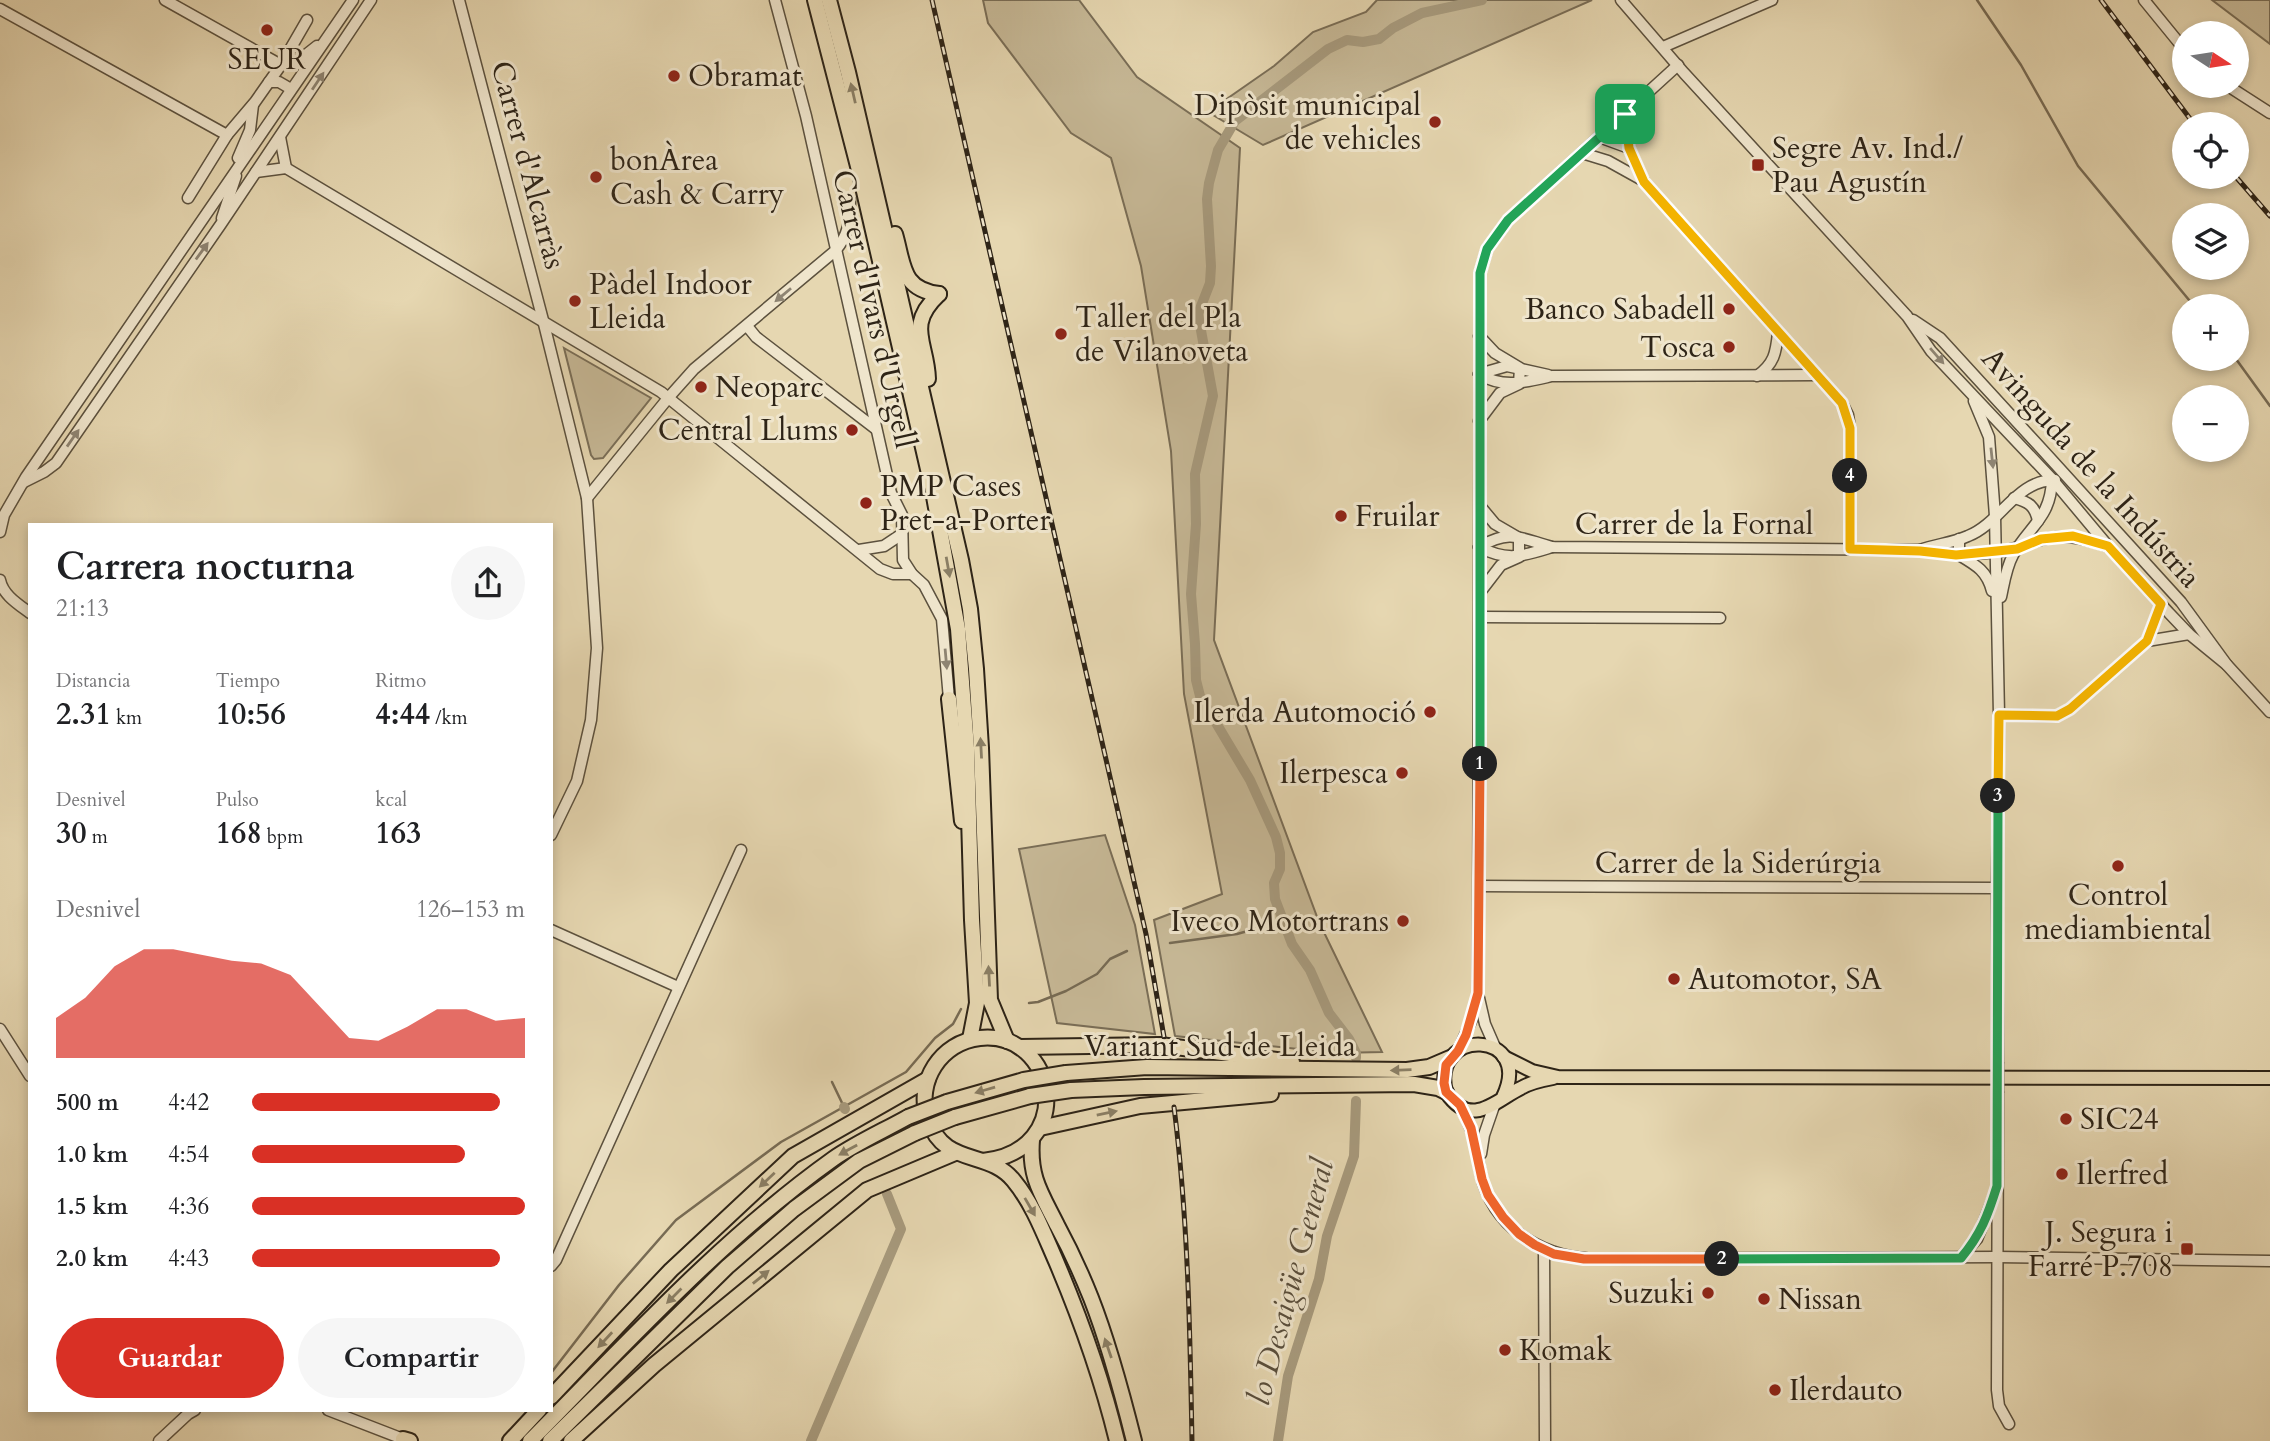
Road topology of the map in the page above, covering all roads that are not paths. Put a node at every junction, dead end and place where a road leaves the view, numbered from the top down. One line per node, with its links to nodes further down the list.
1 (165, 0): 16 (street)
2 (353, 0): 14 (street)
3 (370, 0): 26 (street, one-way to 3)
4 (459, 0): 42 (street, Carrer d'Alcarràs)
5 (775, 0): 40 (street, Carrer d'Ivars d'Urgell)
6 (815, 0): 102 (highway, one-way to 102)
7 (829, 0): 38 (highway, one-way to 7)
8 (1621, 0): 15 (street, Avinguda de la Indústria)
9 (1772, 0): 15 (street)
10 (2144, 0): 13 (street)
11 (0, 9): 25 (street)
12 (307, 20): 16 (street)
13 (2172, 34)
14 (324, 41): 16 (street); 19 (street)
15 (1662, 47): 17 (street, Avinguda de la Indústria)
16 (281, 65): 18 (street)
17 (1678, 65): 23 (street); 41 (street, Avinguda de la Indústria)
18 (269, 82): 19 (street); 21 (street)
19 (291, 89): 24 (street)
20 (2247, 98): 22 (street)
21 (254, 103): 24 (street); 25 (street); 34 (street)
22 (2270, 113)
23 (1625, 114): 27 (street); 28 (street)
24 (268, 121): 31 (street)
25 (227, 135): 36 (street)
26 (280, 137): 32 (street); 33 (street)
27 (1599, 137): 28 (street); 29 (street); 30 (street)
28 (1629, 148): 35 (street)
29 (1582, 153): 30 (street); 45 (street)
30 (1608, 161): 35 (street)
31 (240, 162): 34 (street); 39 (street)
32 (286, 168): 33 (street); 42 (street)
33 (256, 172): 39 (street)
34 (229, 179): 59 (street)
35 (1644, 182): 44 (street)
36 (188, 198)
37 (850, 200): 40 (street)
38 (880, 212): 54 (highway); 54 (highway)
39 (221, 224): 59 (street, one-way to 39)
40 (835, 251): 43 (street, one-way to 43); 56 (street, Carrer d'Ivars d'Urgell)
41 (1907, 316): 52 (street, Avinguda de la Indústria, one-way to 52); 57 (street, Avinguda de la Indústria)
42 (544, 324): 53 (street); 62 (street, Carrer d'Alcarràs)
43 (747, 327): 53 (street); 56 (street)
44 (1778, 333): 48 (street); 50 (street)
45 (1479, 335): 46 (street); 47 (street)
46 (1520, 368): 47 (street); 49 (street); 51 (street)
47 (1479, 374): 51 (street); 55 (street)
48 (1815, 375): 50 (street); 75 (street)
49 (1552, 376): 50 (street); 51 (street)
50 (1757, 376)
51 (1519, 384): 55 (street)
52 (1971, 394): 58 (street, Avinguda de la Indústria); 66 (street, one-way to 66)
53 (669, 397): 62 (street); 77 (street)
54 (925, 405): 108 (highway, one-way to 54)
55 (1479, 421): 64 (street)
56 (876, 429): 69 (street, Carrer d'Ivars d'Urgell)
57 (2049, 457): 58 (street); 60 (street, Avinguda de la Indústria)
58 (2052, 479): 60 (street); 63 (street, Carrer de la Fornal); 67 (street); 72 (street, Avinguda de la Indústria)
59 (23, 482): 61 (street)
60 (2073, 483): 94 (street, Avinguda de la Indústria)
61 (15, 495): 65 (street); 68 (street)
62 (587, 498): 98 (street, Carrer d'Alcarràs)
63 (2014, 498): 66 (street, Carrer de la Fornal); 67 (street)
64 (1479, 506): 70 (street, Carrer de la Fornal); 73 (street)
65 (0, 512)
66 (1995, 516): 71 (street, Carrer de la Fornal); 79 (street)
67 (2038, 521): 76 (street)
68 (0, 532)
69 (902, 534): 77 (street); 82 (street, Carrer d'Ivars d'Urgell)
70 (1519, 538): 73 (street, Carrer de la Fornal); 74 (street, Carrer de la Fornal); 81 (street)
71 (1959, 539): 78 (street, Carrer de la Fornal); 80 (street)
72 (2108, 546): 76 (street, Carrer de la Fornal); 87 (street, Avinguda de la Indústria)
73 (1479, 547): 81 (street, Carrer de la Fornal); 84 (street)
74 (1552, 547): 75 (street, Carrer de la Fornal); 81 (street, Carrer de la Fornal)
75 (1850, 549): 78 (street, Carrer de la Fornal)
76 (2017, 549): 79 (street, Carrer de la Fornal); 89 (street)
77 (859, 550): 82 (street)
78 (1920, 551): 80 (street, Carrer de la Fornal)
79 (1995, 552): 80 (street, Carrer de la Fornal); 89 (street)
80 (1959, 555): 89 (street)
81 (1518, 557): 84 (street, Carrer de la Fornal)
82 (912, 574): 95 (street, Carrer d'Ivars d'Urgell, one-way to 95)
83 (0, 580): 86 (street)
84 (1480, 591): 90 (street)
85 (0, 597): 86 (street)
86 (13, 601): 88 (street)
87 (2161, 604): 92 (street, Avinguda de la Indústria); 93 (street)
88 (28, 612)
89 (1998, 615): 97 (street)
90 (1481, 617): 91 (street); 100 (street)
91 (1720, 618)
92 (2189, 634): 93 (street); 94 (street, Avinguda de la Indústria)
93 (2147, 641): 97 (street)
94 (2227, 665): 96 (street, Avinguda de la Indústria)
95 (949, 699): 102 (highway)
96 (2270, 712)
97 (1999, 715): 101 (street)
98 (553, 831)
99 (741, 850): 104 (street)
100 (1479, 886): 101 (street, Carrer de la Siderúrgia); 105 (street)
101 (1997, 888): 123 (street, bridge)
102 (972, 920): 107 (highway)
103 (553, 931): 104 (street)
104 (678, 987): 128 (street)
105 (1478, 993): 109 (street); 110 (street)
106 (0, 1029): 111 (street)
107 (970, 1039): 108 (highway); 115 (highway)
108 (1013, 1044): 113 (highway); 119 (highway)
109 (1499, 1052): 110 (main road); 112 (main road); 117 (main road)
110 (1454, 1054): 113 (highway, Variant Sud de Lleida, one-way to 113); 116 (main road)
111 (28, 1073)
112 (1558, 1077): 114 (main road); 117 (main road)
113 (1349, 1078): 116 (highway, Variant Sud de Lleida); 119 (highway, one-way to 113); 137 (highway, Variant Sud de Lleida, one-way to 137, bridge); 138 (highway, Variant Sud de Lleida, bridge)
114 (2270, 1078)
115 (928, 1079): 120 (highway); 129 (highway, one-way to 129)
116 (1446, 1092): 118 (main road)
117 (1499, 1102): 118 (main road); 122 (street)
118 (1460, 1105): 122 (street)
119 (1036, 1134): 121 (highway); 141 (highway, one-way to 119)
120 (955, 1153): 121 (highway); 139 (highway, one-way to 120)
121 (983, 1161): 140 (highway, one-way to 140)
122 (1479, 1169): 124 (street)
123 (1997, 1186): 125 (street); 126 (street)
124 (1544, 1250): 126 (street); 142 (street)
125 (1997, 1257): 126 (street); 127 (street); 133 (street)
126 (1961, 1258)
127 (2270, 1261)
128 (553, 1264)
129 (553, 1395)
130 (191, 1412): 135 (street)
131 (333, 1412): 134 (street)
132 (533, 1416): 136 (highway)
133 (2010, 1424)
134 (406, 1440)
135 (159, 1441)
136 (508, 1441)
137 (530, 1441)
138 (550, 1441)
139 (571, 1441)
140 (1117, 1441)
141 (1134, 1441)
142 (1545, 1441)

